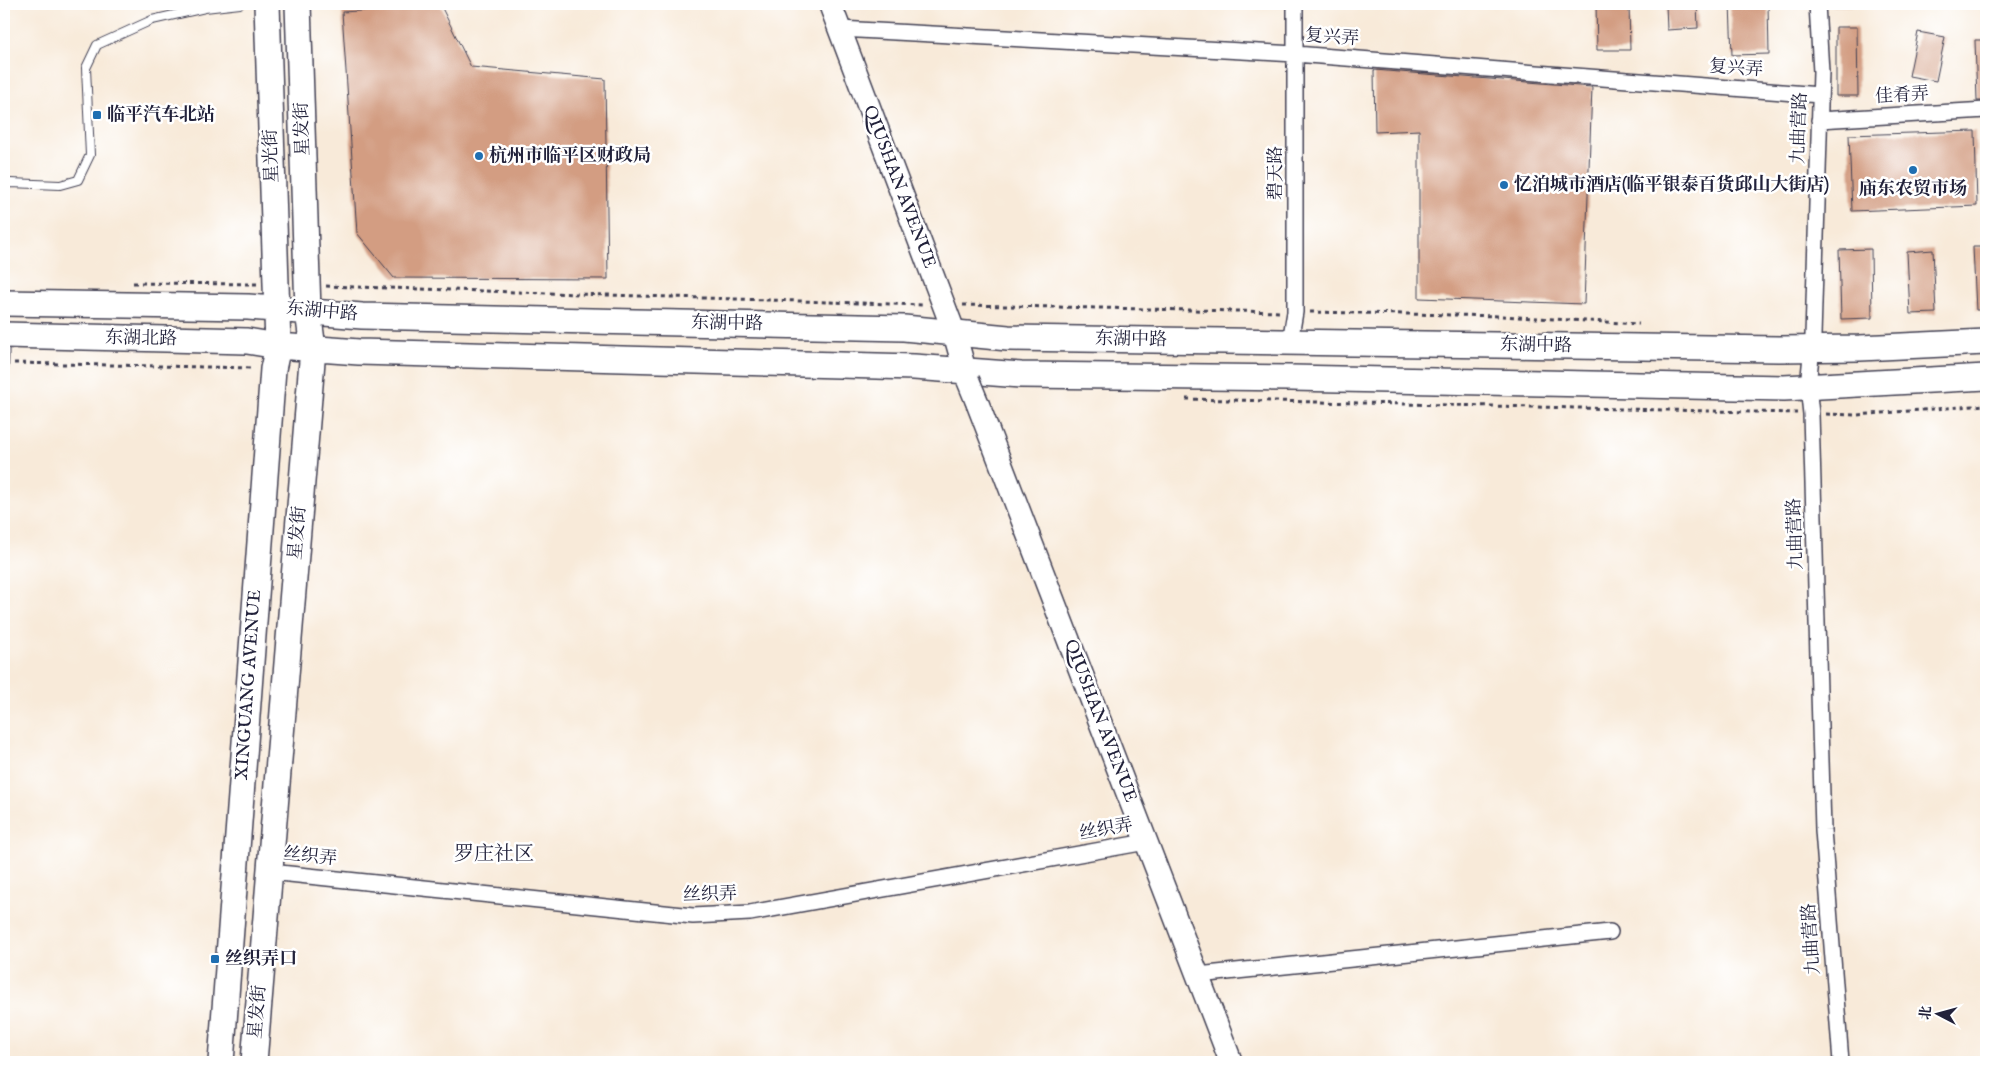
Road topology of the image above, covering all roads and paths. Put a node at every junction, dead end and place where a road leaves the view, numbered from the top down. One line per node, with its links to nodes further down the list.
1 (240, 4): 12 (lane)
2 (267, 4): 15 (main road, 星光街)
3 (298, 4): 14 (main road, 星发街)
4 (830, 4): 7 (main road, QIUSHAN AVENUE)
5 (1295, 4): 8 (street, 碧天路)
6 (1817, 4): 9 (street, 九曲营路)
7 (840, 29): 8 (street, 复兴弄); 17 (main road, QIUSHAN AVENUE)
8 (1295, 54): 9 (street, 复兴弄); 19 (street, 碧天路)
9 (1820, 94): 11 (street, 九曲营路)
10 (1986, 110): 11 (street, 佳肴弄)
11 (1819, 120): 27 (street, 九曲营路)
12 (4, 185)
13 (132, 282): 15 (path)
14 (308, 286): 17 (path); 18 (main road, 星发街)
15 (277, 297): 16 (main road, 东湖北路); 18 (main road, 东湖中路); 25 (main road, XINGUANG AVENUE)
16 (4, 303)
17 (944, 305): 19 (path); 21 (main road, QIUSHAN AVENUE)
18 (308, 311): 21 (main road, 东湖中路); 26 (main road, 星发街)
19 (1295, 312): 20 (path); 23 (street, 碧天路)
20 (1648, 325)
21 (954, 332): 23 (main road, 东湖中路); 30 (main road, QIUSHAN AVENUE)
22 (5, 335): 25 (main road, 东湖北路); 28 (lane)
23 (1290, 342): 27 (main road, 东湖中路)
24 (1986, 342): 27 (main road, 东湖中路)
25 (278, 346): 26 (main road, 东湖中路); 36 (main road, XINGUANG AVENUE)
26 (313, 349): 30 (main road, 东湖中路); 33 (main road, 星发街)
27 (1812, 349): 31 (street, 九曲营路)
28 (4, 371)
29 (1986, 377): 31 (main road, 东湖中路)
30 (970, 384): 31 (main road, 东湖中路); 32 (main road, QIUSHAN AVENUE)
31 (1808, 386): 39 (street, 九曲营路)
32 (1146, 842): 33 (street, 丝织弄); 35 (main road, QIUSHAN AVENUE)
33 (270, 872): 37 (main road, 星发街)
34 (1610, 932): 35 (street)
35 (1198, 975): 38 (main road, QIUSHAN AVENUE)
36 (220, 1062)
37 (254, 1062)
38 (1232, 1062)
39 (1841, 1062)

